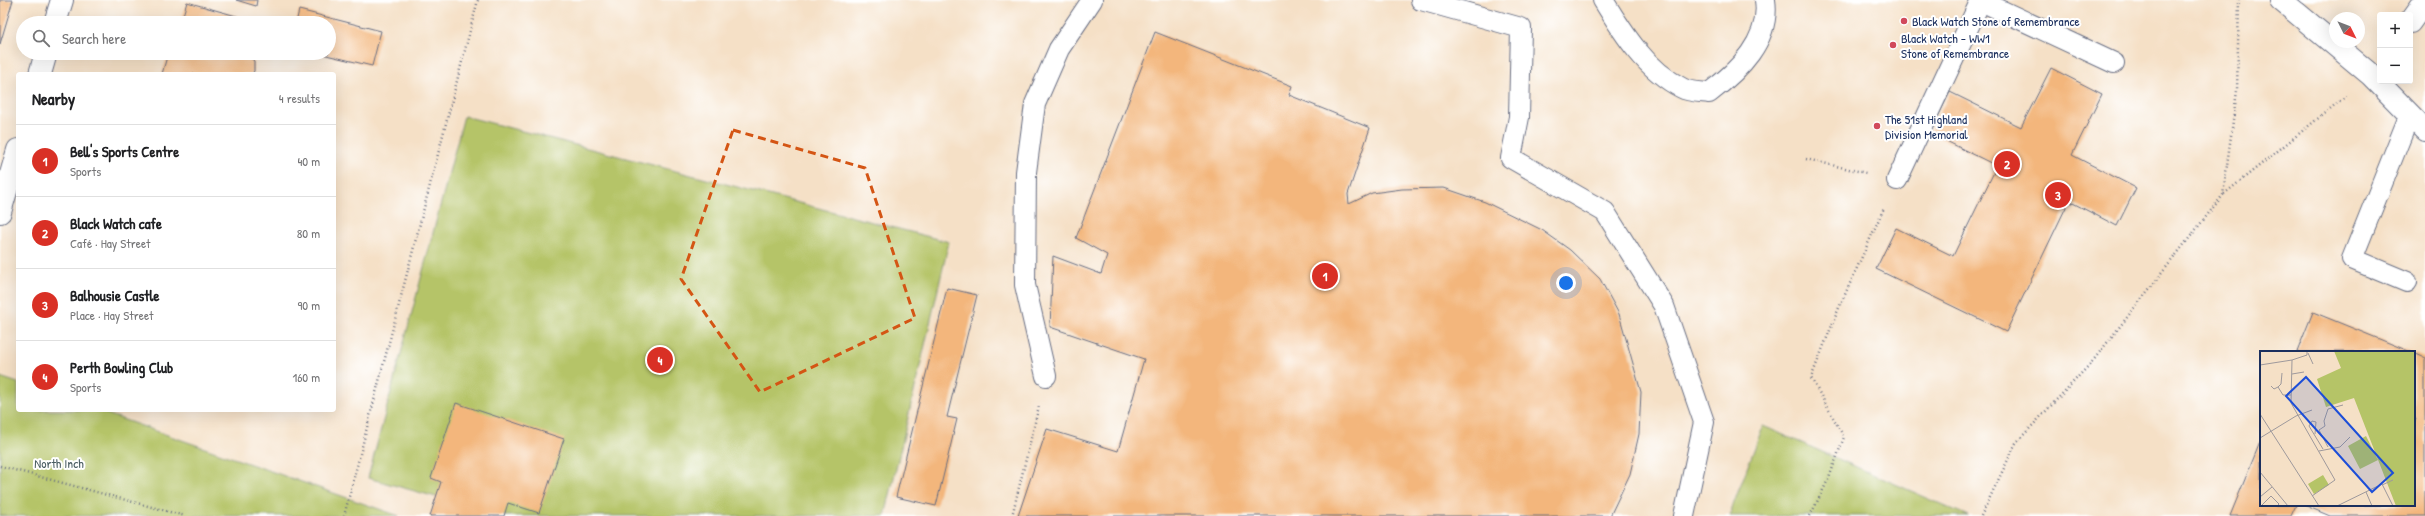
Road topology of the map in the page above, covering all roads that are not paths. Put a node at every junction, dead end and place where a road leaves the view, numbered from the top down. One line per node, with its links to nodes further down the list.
1 (62, 0): 9 (street)
2 (1092, 0): 21 (lane)
3 (1421, 0): 22 (lane)
4 (1603, 0): 5 (lane)
5 (1765, 0)
6 (1981, 0): 12 (lane); 18 (lane)
7 (2280, 0): 13 (street)
8 (2425, 1): 10 (street)
9 (57, 16)
10 (2413, 18)
11 (44, 60): 14 (street)
12 (2114, 63)
13 (2375, 69): 15 (street)
14 (41, 72)
15 (2410, 114): 16 (street); 20 (lane)
16 (2425, 130)
17 (16, 157): 19 (street)
18 (1897, 180)
19 (0, 212)
20 (2407, 282)
21 (1046, 376)
22 (1684, 516)

